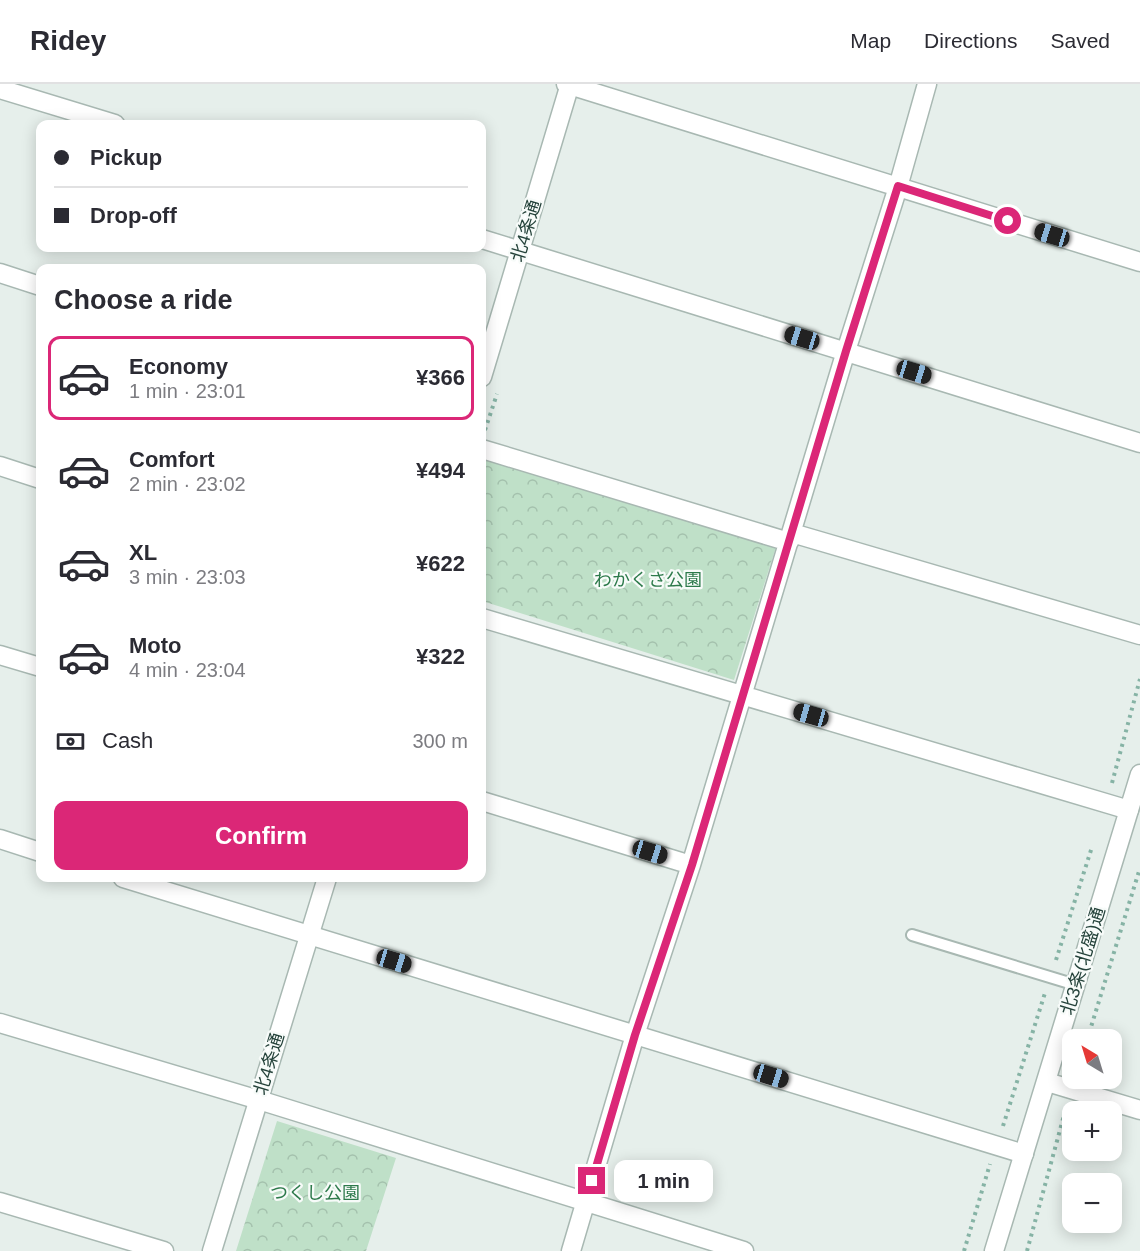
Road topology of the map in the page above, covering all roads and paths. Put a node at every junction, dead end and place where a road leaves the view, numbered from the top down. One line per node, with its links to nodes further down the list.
1 (568, 84): 5 (street); 7 (street, 北4条通)
2 (927, 84): 5 (street)
3 (0, 89): 4 (street)
4 (102, 120)
5 (898, 186): 8 (street); 11 (street)
6 (486, 239): 7 (street)
7 (520, 251): 11 (street); 12 (street, 北4条通)
8 (1140, 262)
9 (0, 273): 10 (street)
10 (36, 285)
11 (846, 351): 13 (street); 17 (street)
12 (486, 364)
13 (1140, 443)
14 (486, 450): 17 (street)
15 (0, 466): 16 (street)
16 (36, 478)
17 (791, 538): 19 (street); 22 (street)
18 (486, 619): 22 (street)
19 (1140, 635)
20 (0, 655): 21 (street)
21 (36, 666)
22 (743, 695): 25 (street); 28 (street)
23 (1140, 774): 25 (street, 北3条(北盛)通)
24 (486, 802): 28 (street)
25 (1129, 810): 34 (street, 北3条(北盛)通)
26 (0, 839): 27 (street)
27 (36, 851)
28 (692, 865): 37 (street)
29 (1140, 868): 36 (path)
30 (136, 882): 33 (street)
31 (326, 882): 33 (street, 北4条通)
32 (912, 934): 34 (lane)
33 (309, 935): 37 (street); 41 (street, 北4条通)
34 (1076, 985): 38 (street, 北3条(北盛)通)
35 (0, 1023): 41 (street)
36 (1090, 1029)
37 (635, 1035): 43 (street); 45 (street)
38 (1047, 1082): 39 (street); 43 (street, 北3条(北盛)通)
39 (1062, 1086)
40 (1071, 1089): 42 (street); 51 (path)
41 (259, 1100): 45 (street); 48 (street, 北4条通)
42 (1140, 1110)
43 (1024, 1154): 46 (street, 北3条(北盛)通)
44 (0, 1202): 47 (street)
45 (586, 1202): 49 (street); 50 (street)
46 (997, 1250)
47 (164, 1251)
48 (212, 1251)
49 (571, 1251)
50 (744, 1251)
51 (1027, 1251)

